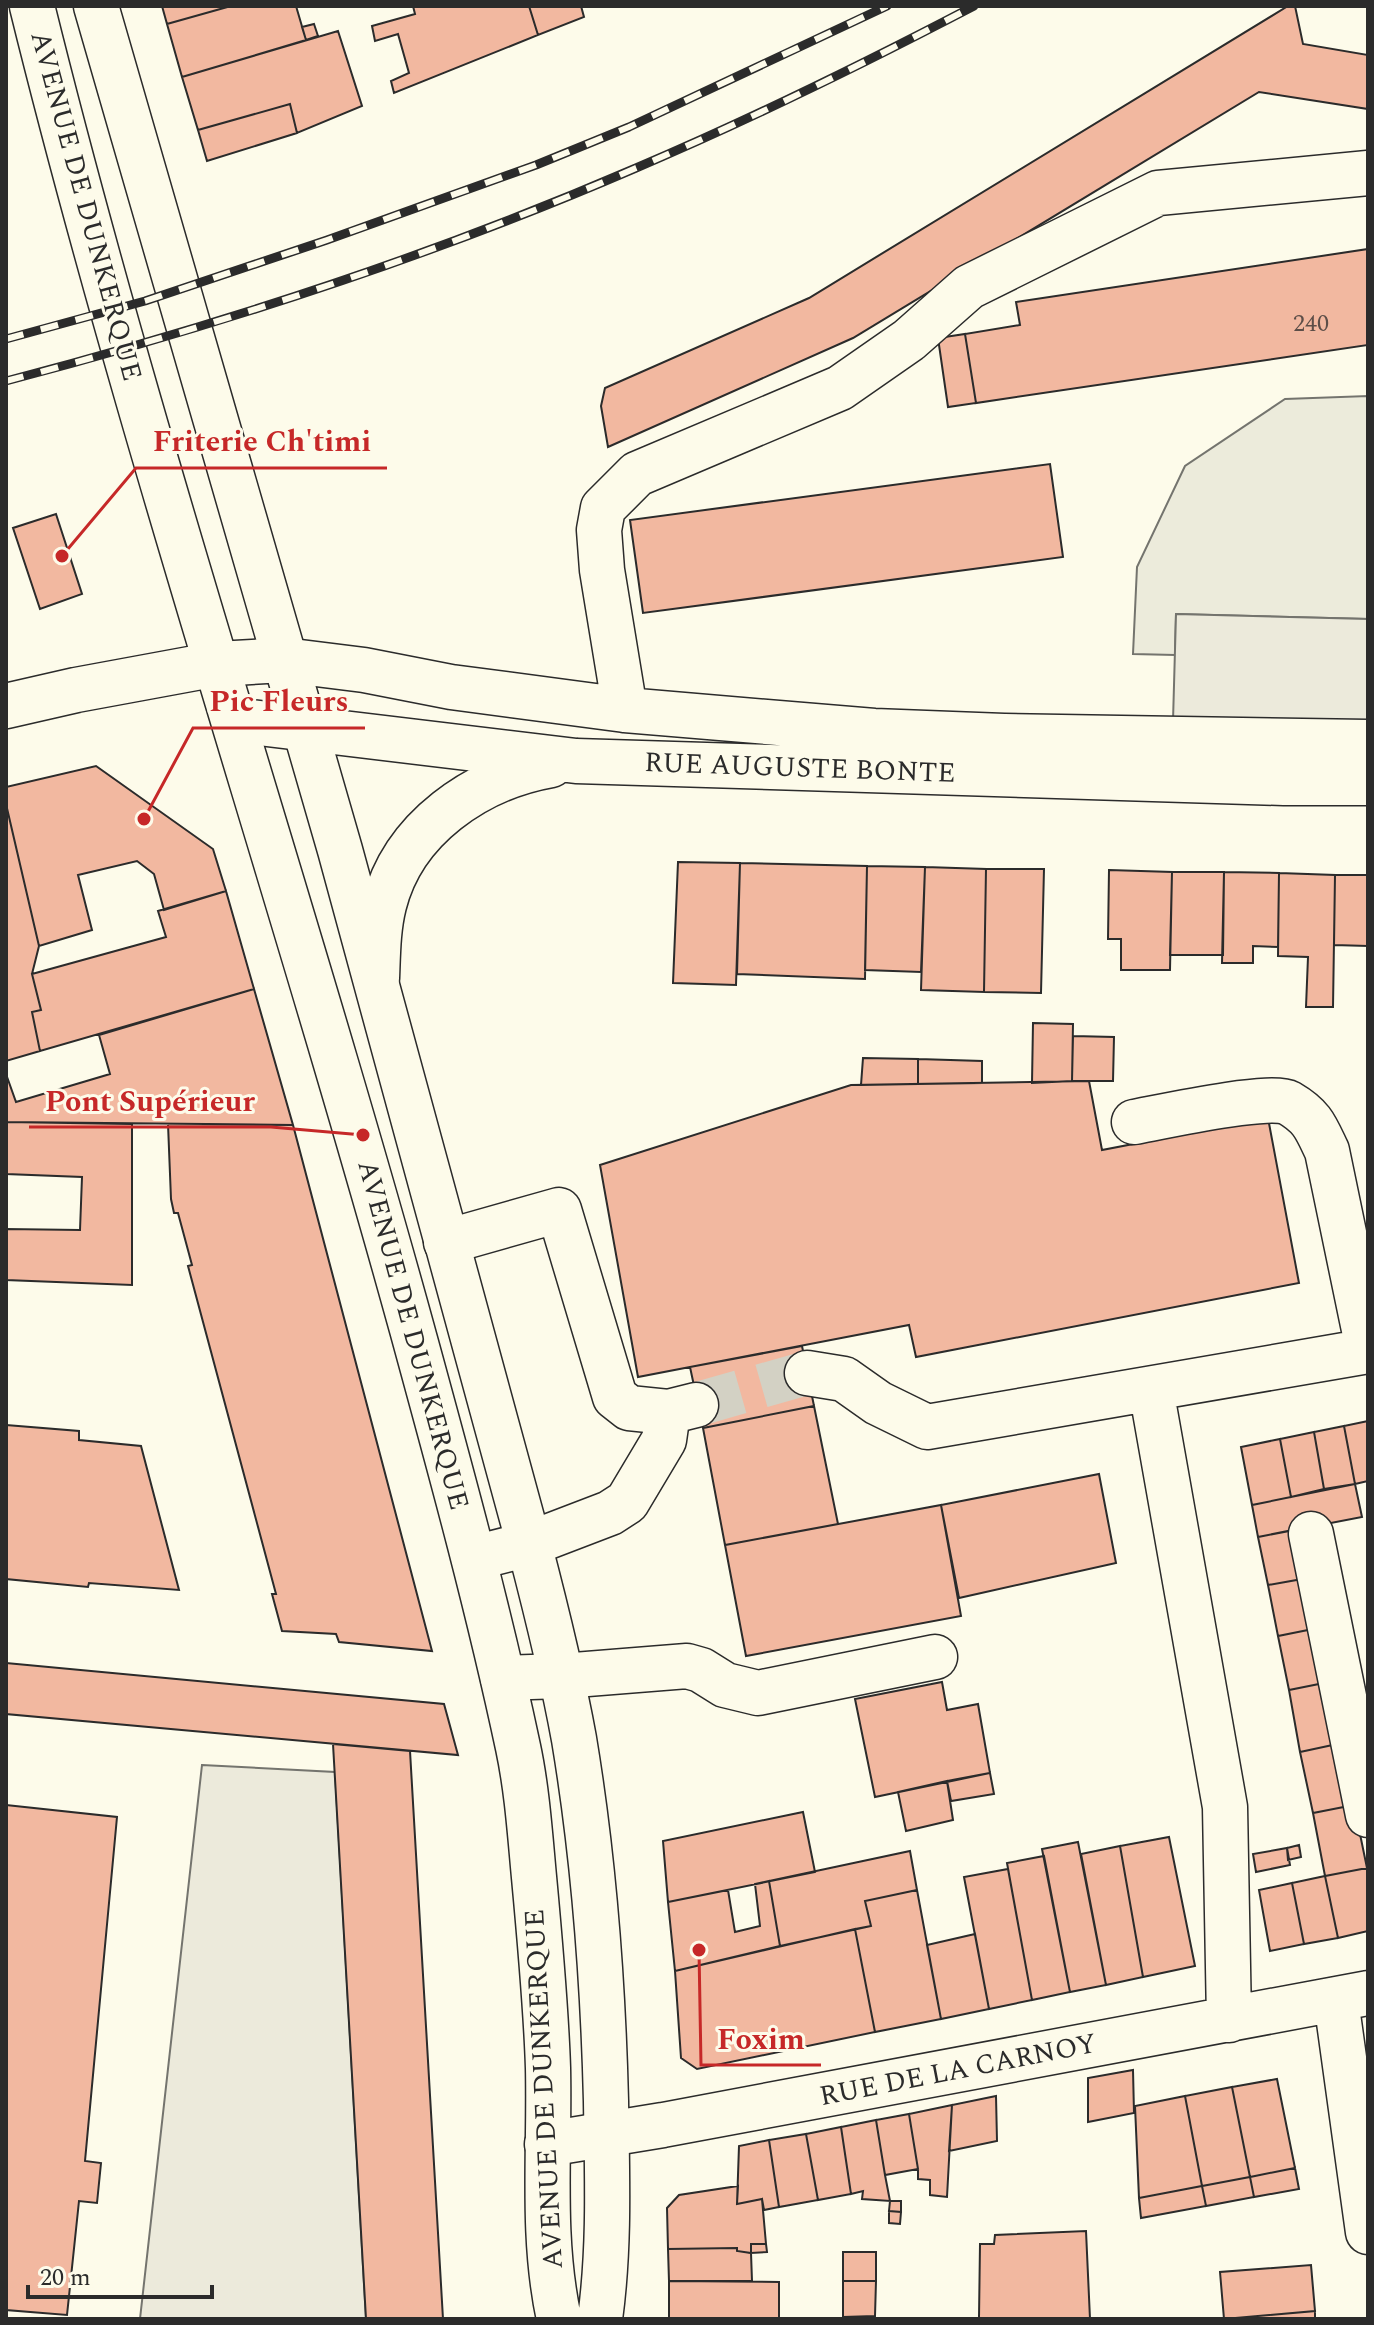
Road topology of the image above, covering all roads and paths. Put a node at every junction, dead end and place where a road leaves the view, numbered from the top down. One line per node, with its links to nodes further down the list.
1 (32, 6): 5 (main road, AVENUE DE DUNKERQUE)
2 (96, 6): 4 (main road, AVENUE DE DUNKERQUE)
3 (1368, 173): 7 (main road)
4 (284, 660): 5 (main road, RUE AUGUSTE BONTE); 7 (main road, RUE AUGUSTE BONTE); 9 (main road, AVENUE DE DUNKERQUE)
5 (217, 664): 6 (main road, RUE AUGUSTE BONTE); 8 (main road, AVENUE DE DUNKERQUE)
6 (6, 706)
7 (625, 710): 10 (main road, RUE AUGUSTE BONTE)
8 (234, 720): 9 (main road, RUE AUGUSTE BONTE); 21 (main road, AVENUE DE DUNKERQUE)
9 (304, 729): 11 (main road, RUE AUGUSTE BONTE); 13 (main road, AVENUE DE DUNKERQUE)
10 (1368, 742)
11 (576, 761): 12 (main road, RUE AUGUSTE BONTE); 13 (main road)
12 (1368, 783)
13 (377, 985): 15 (main road, AVENUE DE DUNKERQUE)
14 (1134, 1122): 16 (main road)
15 (446, 1242): 20 (main road, AVENUE DE DUNKERQUE); 20 (main road)
16 (1368, 1350): 18 (main road)
17 (807, 1373): 18 (main road)
18 (1151, 1389): 27 (main road)
19 (1311, 1534): 25 (main road)
20 (529, 1544): 21 (main road); 23 (main road, AVENUE DE DUNKERQUE)
21 (474, 1558): 24 (main road, AVENUE DE DUNKERQUE)
22 (935, 1657): 23 (main road)
23 (562, 1676): 24 (main road); 28 (main road, AVENUE DE DUNKERQUE)
24 (503, 1678): 29 (main road, AVENUE DE DUNKERQUE)
25 (1368, 1815)
26 (1352, 1996): 27 (main road, RUE DE LA CARNOY); 30 (main road)
27 (1229, 2020): 28 (main road, RUE DE LA CARNOY)
28 (606, 2134): 29 (main road, RUE DE LA CARNOY); 32 (main road, AVENUE DE DUNKERQUE)
29 (547, 2144): 31 (main road, AVENUE DE DUNKERQUE)
30 (1368, 2232)
31 (559, 2319)
32 (600, 2319)

